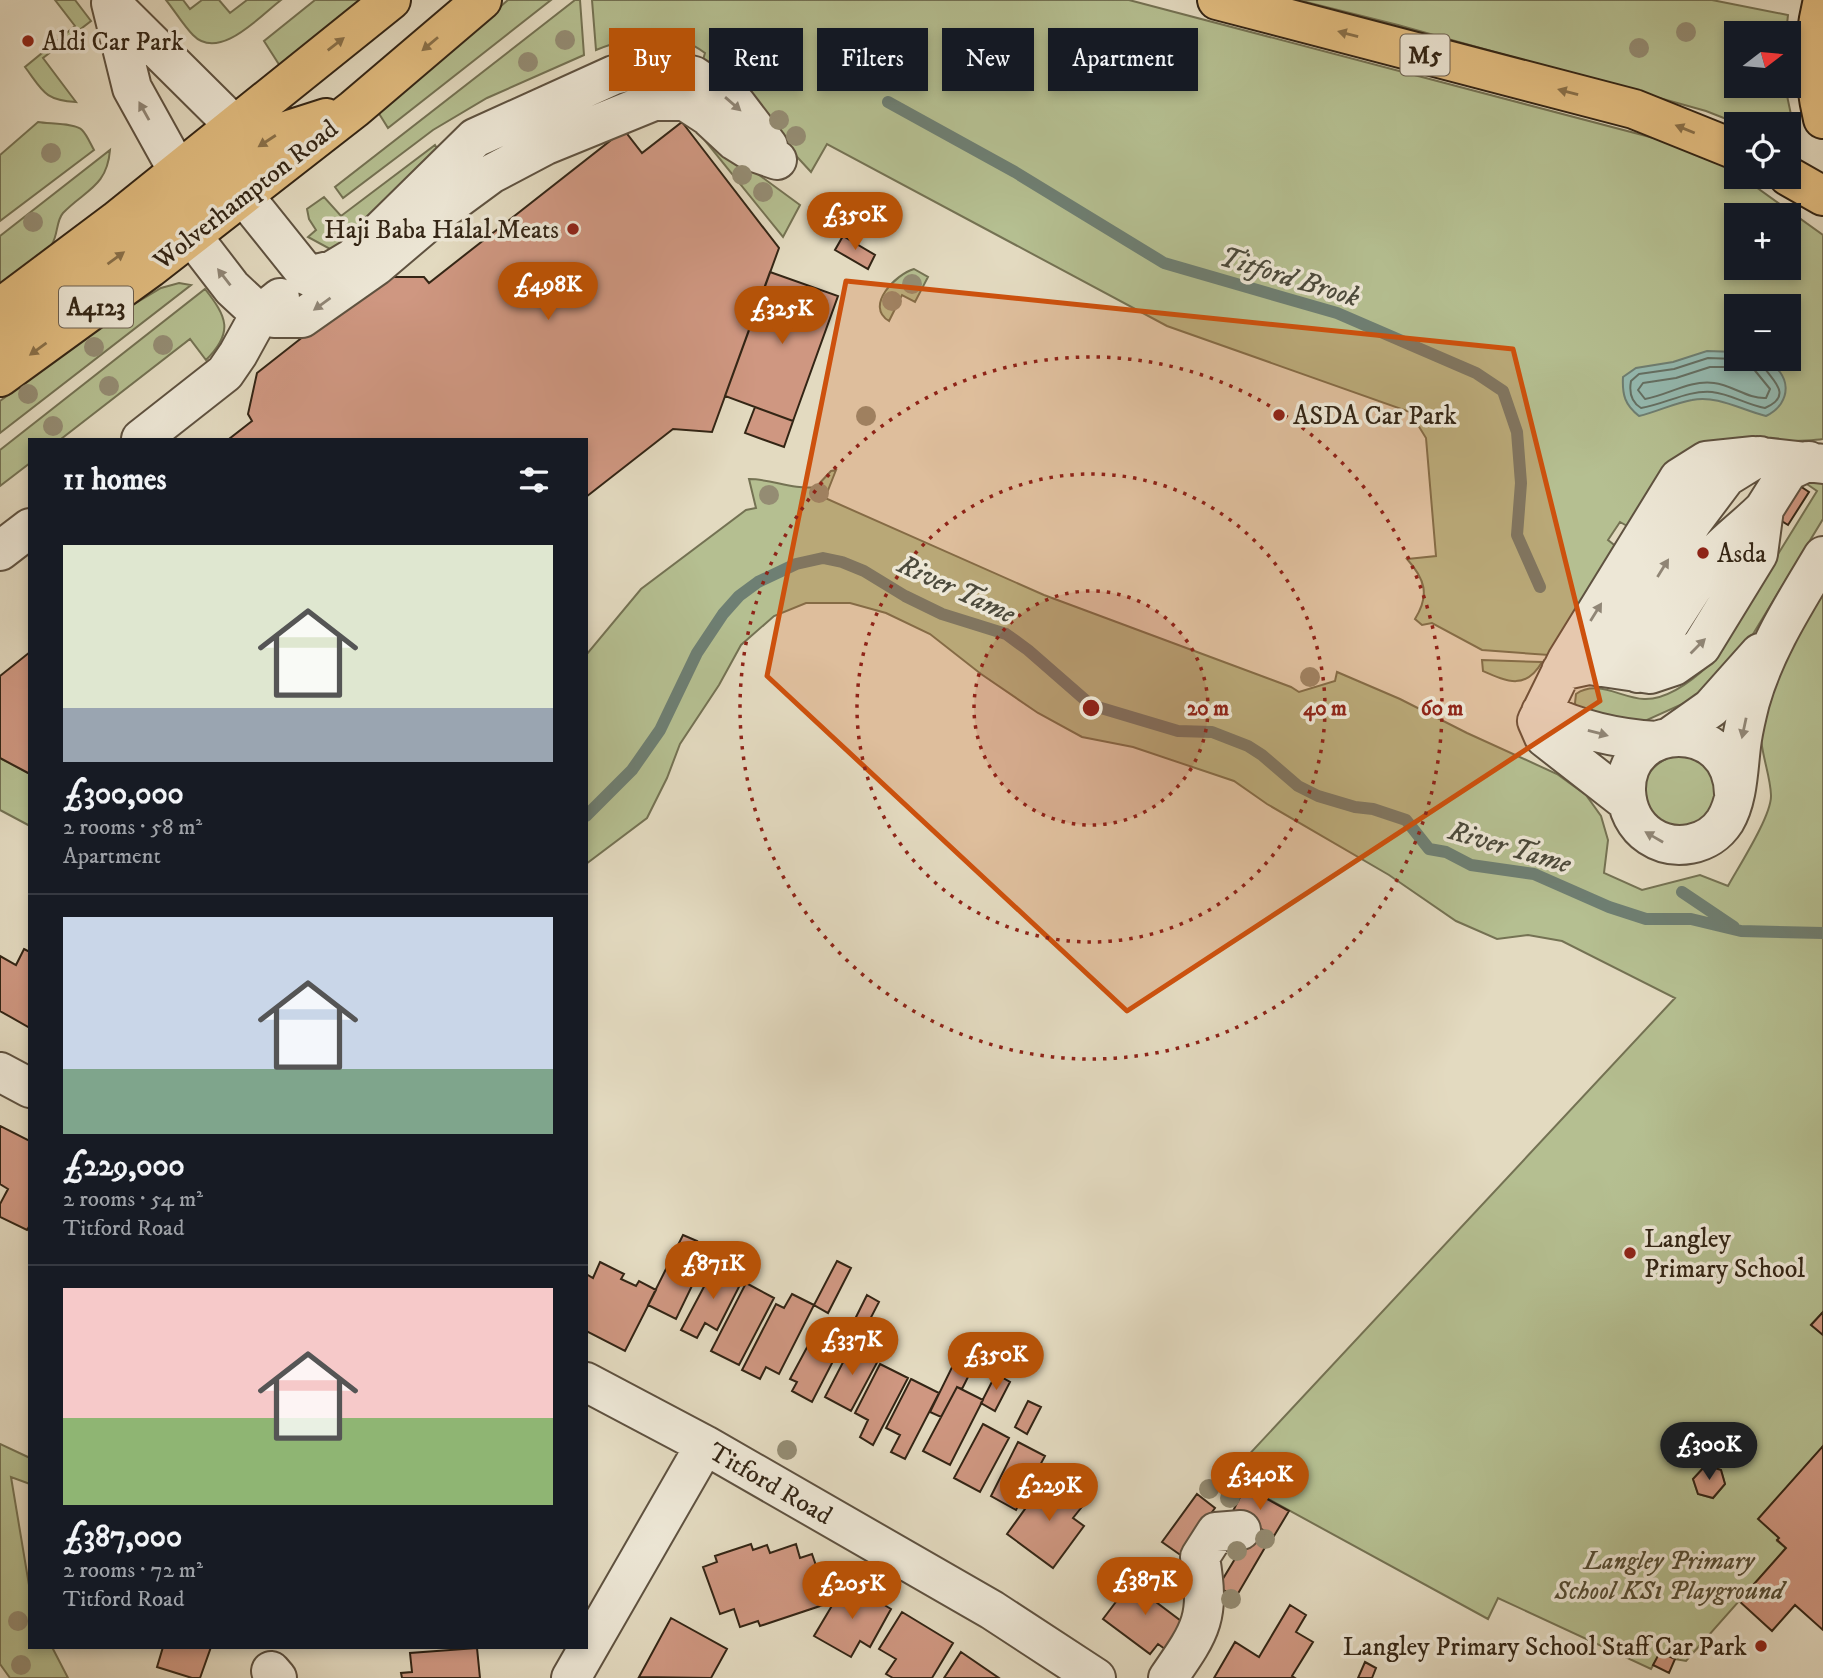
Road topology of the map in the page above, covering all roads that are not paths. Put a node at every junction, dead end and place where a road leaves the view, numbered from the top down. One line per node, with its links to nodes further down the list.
1 (391, 0): 6 (highway, one-way to 1)
2 (482, 0): 9 (highway, Wolverhampton Road, one-way to 9)
3 (1217, 0): 7 (highway, M5, one-way to 3)
4 (1820, 24): 5 (highway)
5 (1823, 119)
6 (234, 125): 9 (street); 9 (street, one-way to 6)
7 (1724, 145)
8 (1801, 183): 10 (highway)
9 (208, 189): 11 (street); 12 (highway, A4123); 13 (street, one-way to 9); 14 (highway, one-way to 9); 15 (highway, Wolverhampton Road / A4123, one-way to 15)
10 (1823, 196)
11 (307, 276): 13 (street); 13 (street, one-way to 13)
12 (0, 308)
13 (260, 314): 16 (street)
14 (0, 336)
15 (0, 377)
16 (142, 438)
17 (1760, 456): 18 (street); 23 (street, one-way to 17); 24 (street, one-way to 17)
18 (1816, 462): 23 (street, one-way to 18)
19 (28, 530): 20 (street)
20 (0, 551)
21 (1823, 556): 22 (street)
22 (1773, 640): 26 (street); 27 (street, one-way to 27)
23 (1600, 667): 24 (street)
24 (1561, 671): 25 (street)
25 (1541, 712): 26 (street, one-way to 26); 28 (street)
26 (1663, 739): 27 (street); 28 (street)
27 (1734, 794): 28 (street, one-way to 28)
28 (1626, 801)
29 (0, 1072): 30 (street)
30 (28, 1087)
31 (588, 1383): 32 (street, Titford Road)
32 (705, 1445): 34 (street); 37 (street, Titford Road)
33 (1241, 1530): 38 (street)
34 (588, 1648)
35 (588, 1649): 36 (street)
36 (571, 1678)
37 (1096, 1678)
38 (1168, 1678)

